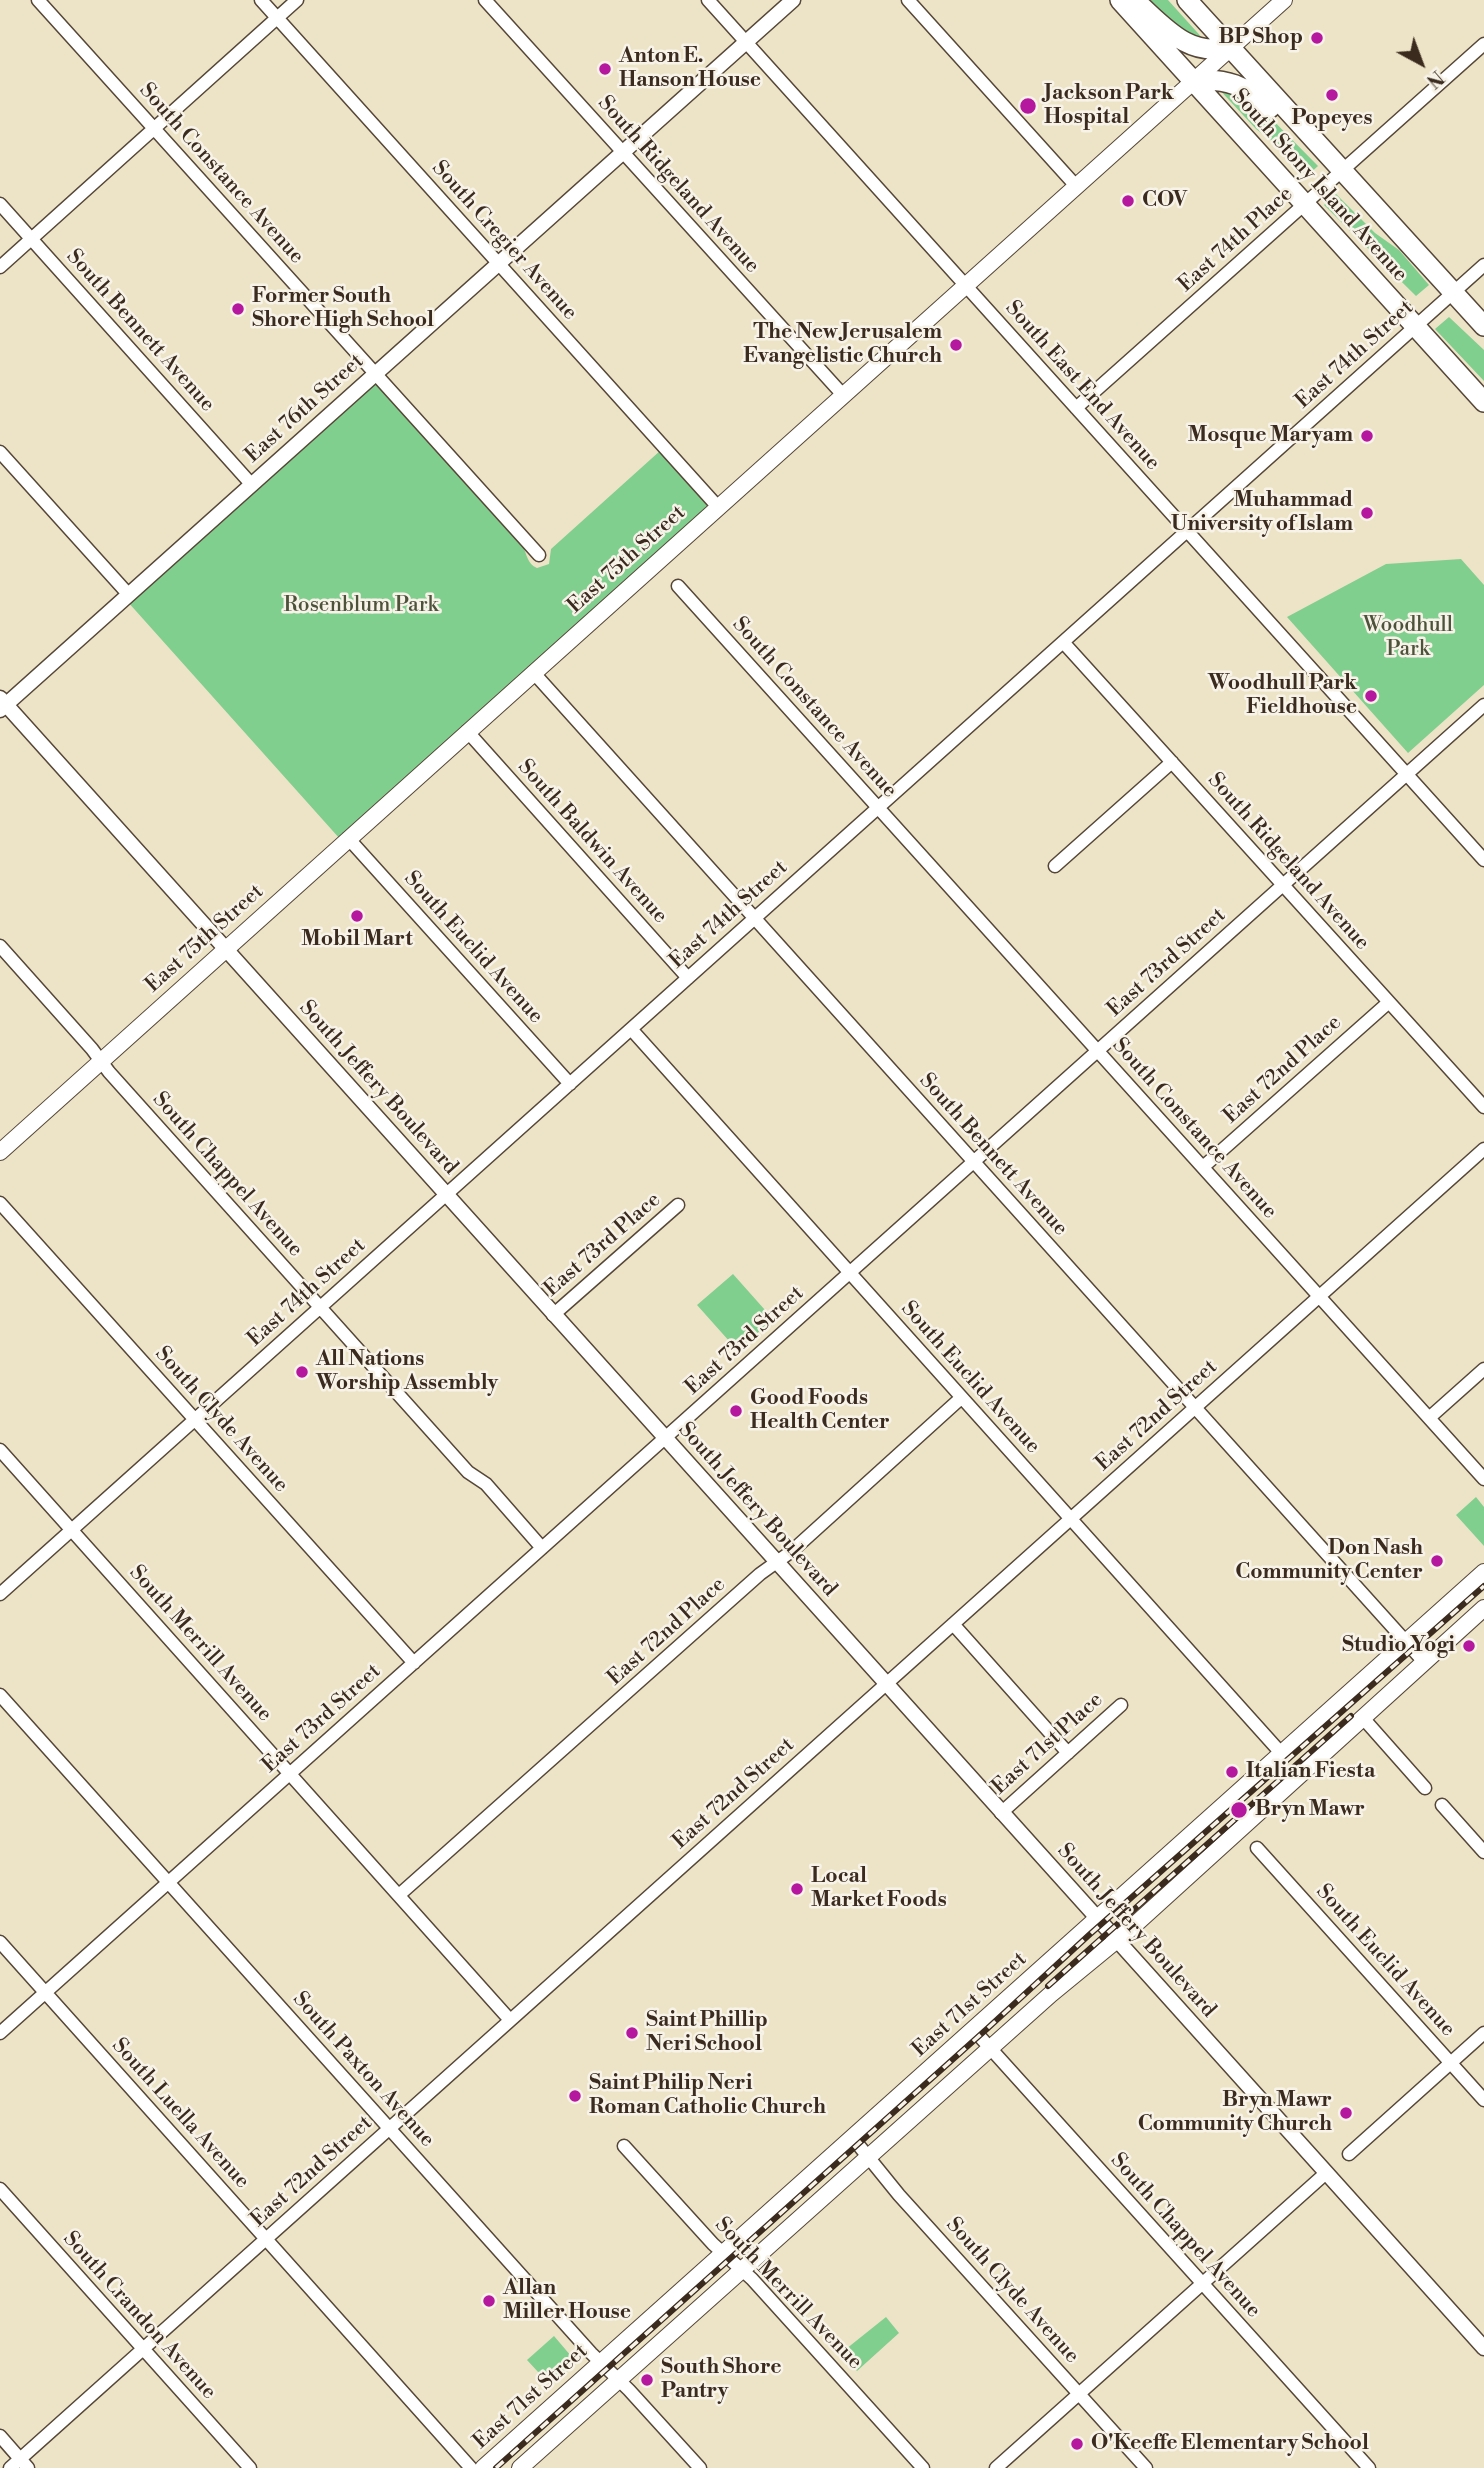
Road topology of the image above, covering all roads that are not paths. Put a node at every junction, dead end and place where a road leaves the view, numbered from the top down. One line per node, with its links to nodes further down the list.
1 (38, 0): 17 (street, South Constance Avenue)
2 (261, 0): 11 (street, South Cregier Avenue)
3 (297, 0): 11 (street)
4 (485, 0): 18 (street, South Ridgeland Avenue)
5 (708, 0): 12 (street, South East End Avenue)
6 (793, 0): 12 (street, East 76th Street)
7 (908, 0): 20 (street)
8 (1187, 0): 14 (highway, South Stony Island Avenue)
9 (1284, 0): 14 (main road, East 75th Street)
10 (1123, 3): 14 (highway); 15 (highway, South Stony Island Avenue)
11 (277, 18): 17 (street); 24 (street, South Cregier Avenue)
12 (746, 43): 18 (street, East 76th Street); 27 (street, South East End Avenue)
13 (1484, 44): 19 (street, East 74th Place)
14 (1230, 47): 15 (main road, East 75th Street); 16 (highway, South Stony Island Avenue)
15 (1193, 81): 16 (highway); 20 (main road, East 75th Street); 22 (highway, South Stony Island Avenue)
16 (1294, 118): 19 (highway, South Stony Island Avenue)
17 (154, 129): 23 (street); 31 (street, South Constance Avenue)
18 (623, 153): 24 (street, East 76th Street); 32 (street, South Ridgeland Avenue)
19 (1342, 171): 22 (street, East 74th Place); 28 (highway, South Stony Island Avenue)
20 (1076, 186): 27 (main road, East 75th Street)
21 (0, 204): 23 (street, South Bennett Avenue)
22 (1304, 204): 29 (highway, South Stony Island Avenue); 34 (street, East 74th Place)
23 (31, 239): 26 (street); 36 (street, South Bennett Avenue)
24 (499, 264): 31 (street, East 76th Street); 37 (street, South Cregier Avenue)
25 (1484, 265): 28 (street, East 74th Street)
26 (0, 267)
27 (965, 285): 32 (main road, East 75th Street); 34 (street, South East End Avenue)
28 (1454, 292): 29 (street, East 74th Street); 30 (highway, South Stony Island Avenue)
29 (1415, 326): 33 (highway, South Stony Island Avenue); 38 (street, East 74th Street)
30 (1484, 326)
31 (375, 374): 36 (street, East 76th Street); 39 (street, South Constance Avenue)
32 (843, 395): 37 (main road, East 75th Street)
33 (1484, 402)
34 (1076, 408): 38 (street, South East End Avenue)
35 (0, 452): 41 (street)
36 (252, 485): 41 (street, East 76th Street)
37 (718, 507): 43 (main road, East 75th Street)
38 (1187, 531): 42 (street, East 74th Street); 48 (street, South East End Avenue)
39 (539, 555)
40 (678, 586): 49 (street, South Constance Avenue)
41 (129, 595): 44 (street, East 76th Street)
42 (1063, 642): 47 (street, South Ridgeland Avenue); 49 (street, East 74th Street)
43 (533, 672): 46 (main road, East 75th Street); 54 (street, South Bennett Avenue)
44 (2, 704): 56 (street, South Jeffery Boulevard)
45 (1484, 705): 48 (street, East 73rd Street)
46 (467, 732): 50 (main road, East 75th Street); 57 (street, South Baldwin Avenue)
47 (1172, 762): 52 (street); 53 (street, South Ridgeland Avenue)
48 (1407, 774): 51 (street, South East End Avenue); 53 (street, East 73rd Street)
49 (878, 807): 54 (street, East 74th Street); 60 (street, South Constance Avenue)
50 (348, 838): 56 (main road, East 75th Street); 62 (street, South Euclid Avenue)
51 (1484, 860)
52 (1055, 866)
53 (1283, 885): 58 (street, South Ridgeland Avenue); 60 (street, East 73rd Street)
54 (755, 918): 57 (street, East 74th Street); 66 (street, South Bennett Avenue)
55 (0, 946): 61 (street, South Chappel Avenue)
56 (225, 949): 61 (main road, East 75th Street); 68 (street, South Jeffery Boulevard)
57 (688, 978): 59 (street, East 74th Street)
58 (1389, 1002): 63 (street, South Ridgeland Avenue); 67 (street, East 72nd Place)
59 (631, 1029): 62 (street, East 74th Street); 71 (street, South Euclid Avenue)
60 (1098, 1051): 66 (street, East 73rd Street); 67 (street, South Constance Avenue)
61 (101, 1061): 65 (main road, East 75th Street); 73 (street, South Chappel Avenue)
62 (570, 1084): 68 (street, East 74th Street)
63 (1484, 1107)
64 (1484, 1149): 72 (street, East 72nd Street)
65 (0, 1152)
66 (974, 1162): 71 (street, East 73rd Street); 77 (street, South Bennett Avenue)
67 (1203, 1167): 72 (street, South Constance Avenue)
68 (445, 1195): 73 (street, East 74th Street); 74 (street, South Jeffery Boulevard)
69 (0, 1203): 79 (street, South Clyde Avenue)
70 (678, 1205): 74 (street, East 73rd Place)
71 (849, 1273): 76 (street, South Euclid Avenue); 80 (street, East 73rd Street)
72 (1319, 1296): 77 (street, East 72nd Street); 78 (street, South Constance Avenue)
73 (320, 1307): 79 (street, East 74th Street); 85 (street, South Chappel Avenue)
74 (553, 1315): 80 (street, South Jeffery Boulevard)
75 (1484, 1369): 78 (street)
76 (961, 1398): 83 (street, South Euclid Avenue); 86 (street, East 72nd Place)
77 (1195, 1408): 83 (street, East 72nd Street); 91 (street, South Bennett Avenue)
78 (1429, 1418): 82 (street, South Constance Avenue)
79 (195, 1420): 84 (street, East 74th Street); 92 (street, South Clyde Avenue)
80 (664, 1439): 85 (street, East 73rd Street); 86 (street, South Jeffery Boulevard)
81 (0, 1450): 84 (street, South Merrill Avenue)
82 (1484, 1479)
83 (1071, 1518): 90 (street, East 72nd Street); 99 (street, South Euclid Avenue)
84 (71, 1530): 88 (street, East 74th Street); 100 (street, South Merrill Avenue)
85 (542, 1548): 92 (street, East 73rd Street)
86 (776, 1563): 94 (street, South Jeffery Boulevard); 107 (street, East 72nd Place)
87 (1484, 1572): 91 (main road, East 71st Street)
88 (0, 1594)
89 (1484, 1608): 93 (main road)
90 (953, 1624): 94 (street, East 72nd Street); 98 (street)
91 (1406, 1641): 93 (street, South Bennett Avenue); 99 (main road, East 71st Street)
92 (414, 1663): 100 (street, East 73rd Street)
93 (1424, 1663): 97 (main road)
94 (885, 1685): 103 (street, South Jeffery Boulevard); 112 (street, East 72nd Street)
95 (0, 1695): 106 (street, South Paxton Avenue)
96 (1121, 1705): 98 (street, East 71st Place)
97 (1363, 1718): 101 (street); 109 (main road)
98 (1068, 1752): 103 (street, East 71st Place)
99 (1281, 1753): 108 (main road, East 71st Street)
100 (290, 1774): 106 (street, East 73rd Street); 107 (street, South Merrill Avenue)
101 (1425, 1788)
102 (1442, 1805): 105 (street)
103 (1001, 1813): 108 (street, South Jeffery Boulevard)
104 (1257, 1848): 117 (street, South Euclid Avenue)
105 (1484, 1852)
106 (169, 1882): 111 (street, East 73rd Street); 119 (street, South Paxton Avenue)
107 (399, 1895): 112 (street, South Merrill Avenue)
108 (1096, 1917): 109 (street, South Jeffery Boulevard); 113 (main road, East 71st Street)
109 (1116, 1940): 116 (main road); 124 (street, South Jeffery Boulevard)
110 (0, 1941): 111 (street, South Luella Avenue)
111 (46, 1993): 114 (street, East 73rd Street); 126 (street, South Luella Avenue)
112 (510, 2020): 119 (street, East 72nd Street)
113 (973, 2029): 116 (street, South Chappel Avenue); 120 (main road, East 71st Street)
114 (0, 2033)
115 (1484, 2033): 117 (street)
116 (990, 2048): 123 (main road); 129 (street, South Chappel Avenue)
117 (1451, 2063): 118 (street, South Euclid Avenue); 122 (street)
118 (1484, 2100)
119 (389, 2129): 126 (street, East 72nd Street); 132 (street, South Paxton Avenue)
120 (852, 2137): 123 (street, South Clyde Avenue); 127 (main road, East 71st Street)
121 (624, 2146): 127 (street, South Merrill Avenue)
122 (1349, 2154)
123 (868, 2158): 128 (main road); 134 (street, South Clyde Avenue)
124 (1326, 2173): 129 (street); 130 (street, South Jeffery Boulevard)
125 (0, 2189): 131 (street, South Crandon Avenue)
126 (266, 2239): 131 (street, East 72nd Street); 138 (street, South Luella Avenue)
127 (723, 2253): 128 (street, South Merrill Avenue); 132 (main road, East 71st Street)
128 (742, 2270): 133 (main road); 142 (street, South Merrill Avenue)
129 (1203, 2284): 134 (street); 145 (street, South Chappel Avenue)
130 (1484, 2348)
131 (143, 2349): 136 (street, East 72nd Street); 137 (street, South Crandon Avenue)
132 (600, 2362): 133 (street, South Paxton Avenue); 139 (main road, East 71st Street)
133 (618, 2380): 140 (main road); 141 (street, South Paxton Avenue)
134 (1079, 2394): 143 (street); 144 (street, South Clyde Avenue)
135 (0, 2437): 136 (street)
136 (19, 2465)
137 (250, 2468)
138 (471, 2468)
139 (484, 2468)
140 (520, 2468)
141 (700, 2468)
142 (923, 2468)
143 (996, 2468)
144 (1146, 2468)
145 (1369, 2468)

